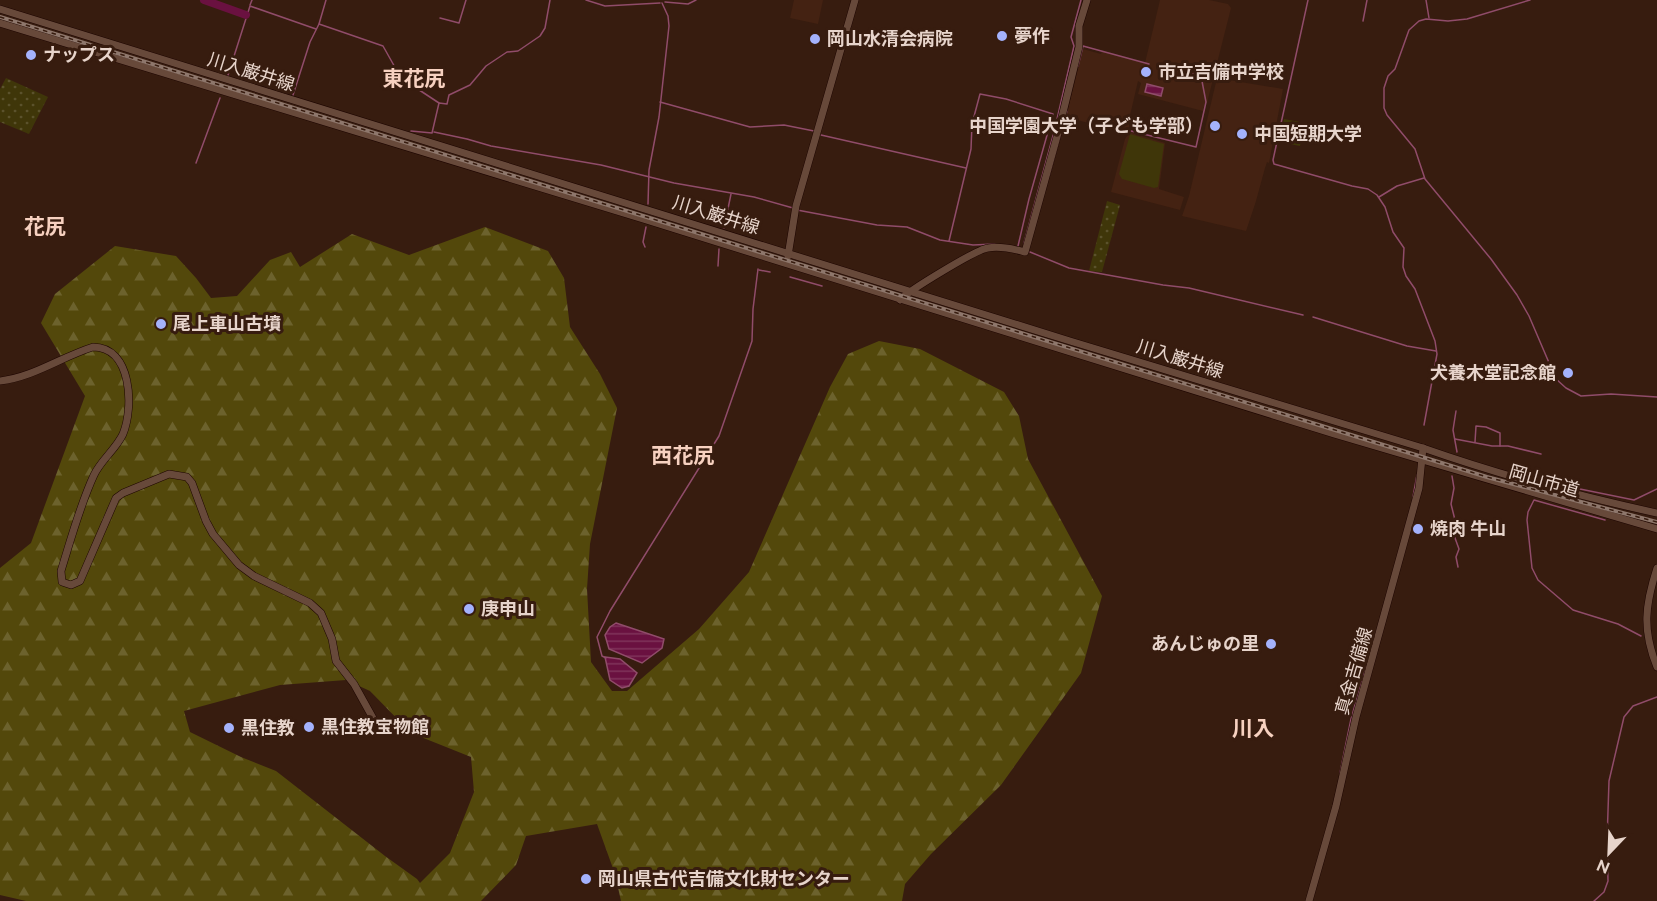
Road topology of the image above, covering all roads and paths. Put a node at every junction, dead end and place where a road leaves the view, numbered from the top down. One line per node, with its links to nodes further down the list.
1 (855, 0): 5 (main road)
2 (1087, 0): 7 (main road)
3 (0, 9): 5 (main road, 川入巌井線)
4 (0, 23): 6 (main road, 川入巌井線)
5 (788, 254): 6 (main road); 7 (main road, 川入巌井線)
6 (789, 265): 8 (main road, 川入巌井線)
7 (910, 291): 8 (main road); 10 (main road, 川入巌井線)
8 (900, 300): 11 (main road, 川入巌井線)
9 (0, 381): 16 (main road)
10 (1424, 448): 11 (main road, 真金吉備線); 12 (main road, 岡山市道)
11 (1423, 461): 13 (main road, 岡山市道); 17 (main road, 真金吉備線)
12 (1657, 513)
13 (1657, 529)
14 (1657, 568): 15 (main road)
15 (1657, 667)
16 (374, 720)
17 (1309, 901)

